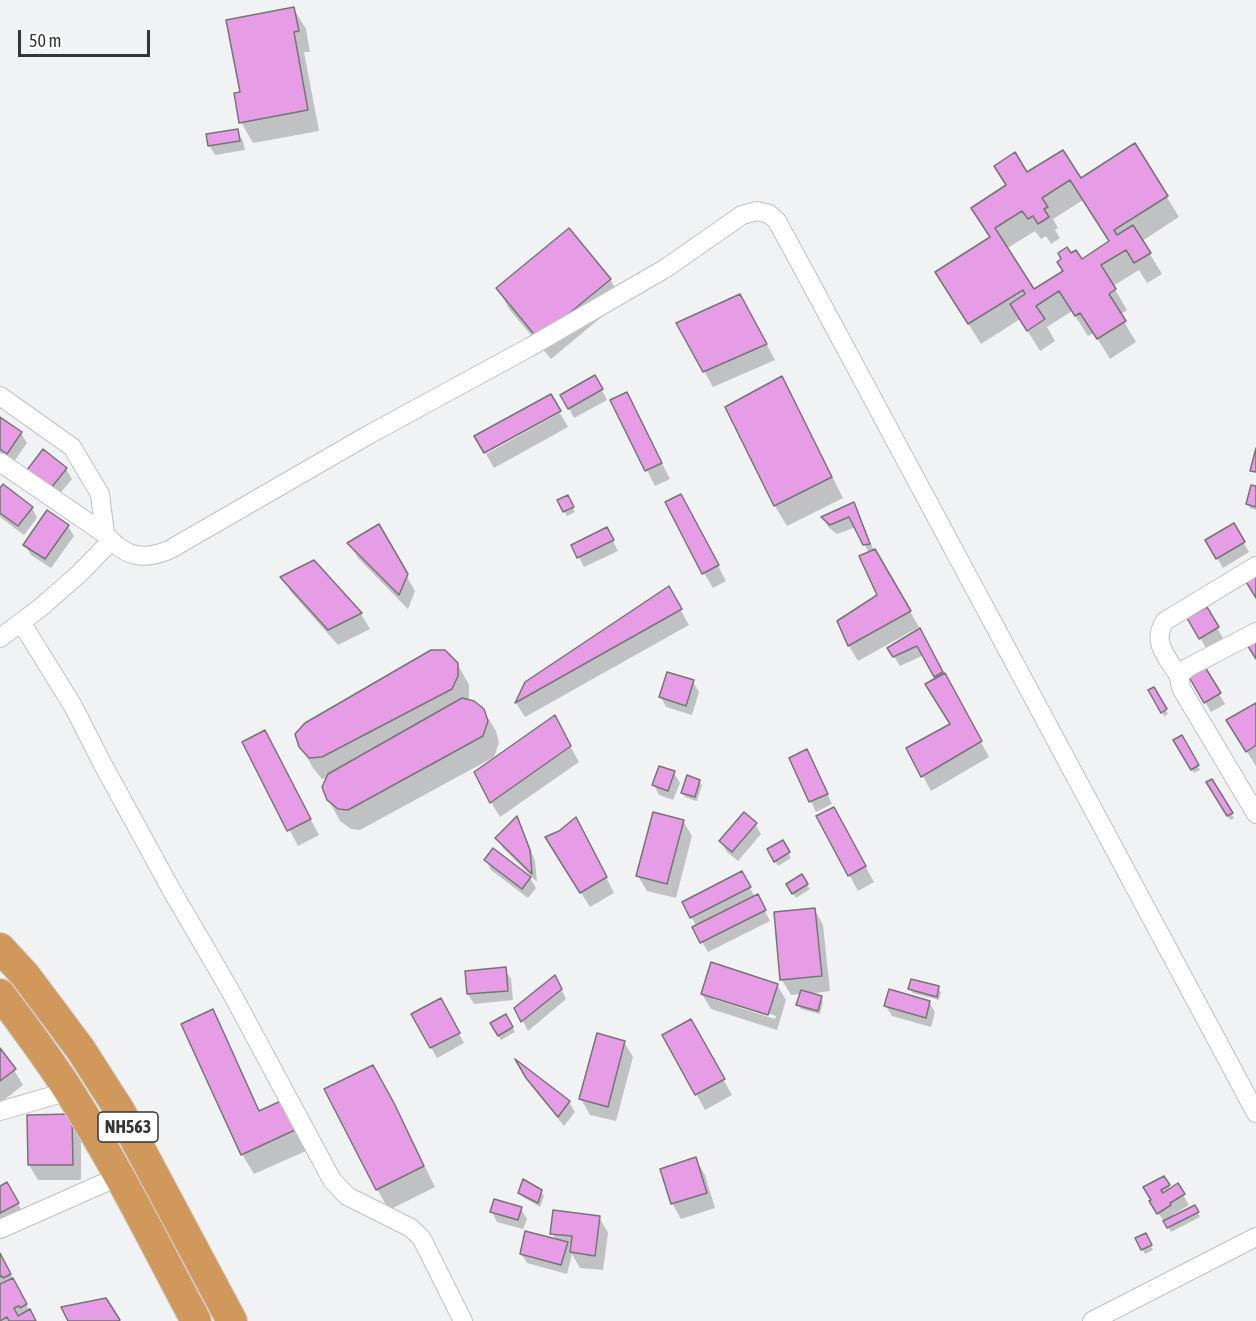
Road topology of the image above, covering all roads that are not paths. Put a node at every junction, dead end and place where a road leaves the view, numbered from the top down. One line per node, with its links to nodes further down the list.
1 (0, 396): 3 (street)
2 (0, 462): 3 (street)
3 (108, 537): 5 (street); 14 (street)
4 (1256, 566): 8 (street)
5 (21, 622): 7 (street); 22 (street)
6 (1256, 632): 8 (street)
7 (0, 638)
8 (1179, 676): 9 (street)
9 (1256, 814)
10 (0, 948): 17 (highway, NH563)
11 (0, 994): 12 (highway, NH563)
12 (69, 1091): 13 (street); 15 (highway, NH563)
13 (0, 1111)
14 (1256, 1113)
15 (120, 1176): 16 (street); 19 (highway, NH563)
16 (0, 1229)
17 (183, 1230): 19 (highway); 21 (highway, NH563)
18 (1256, 1237): 23 (street)
19 (154, 1241): 20 (highway, NH563)
20 (196, 1321)
21 (232, 1321)
22 (463, 1321)
23 (1092, 1321)

